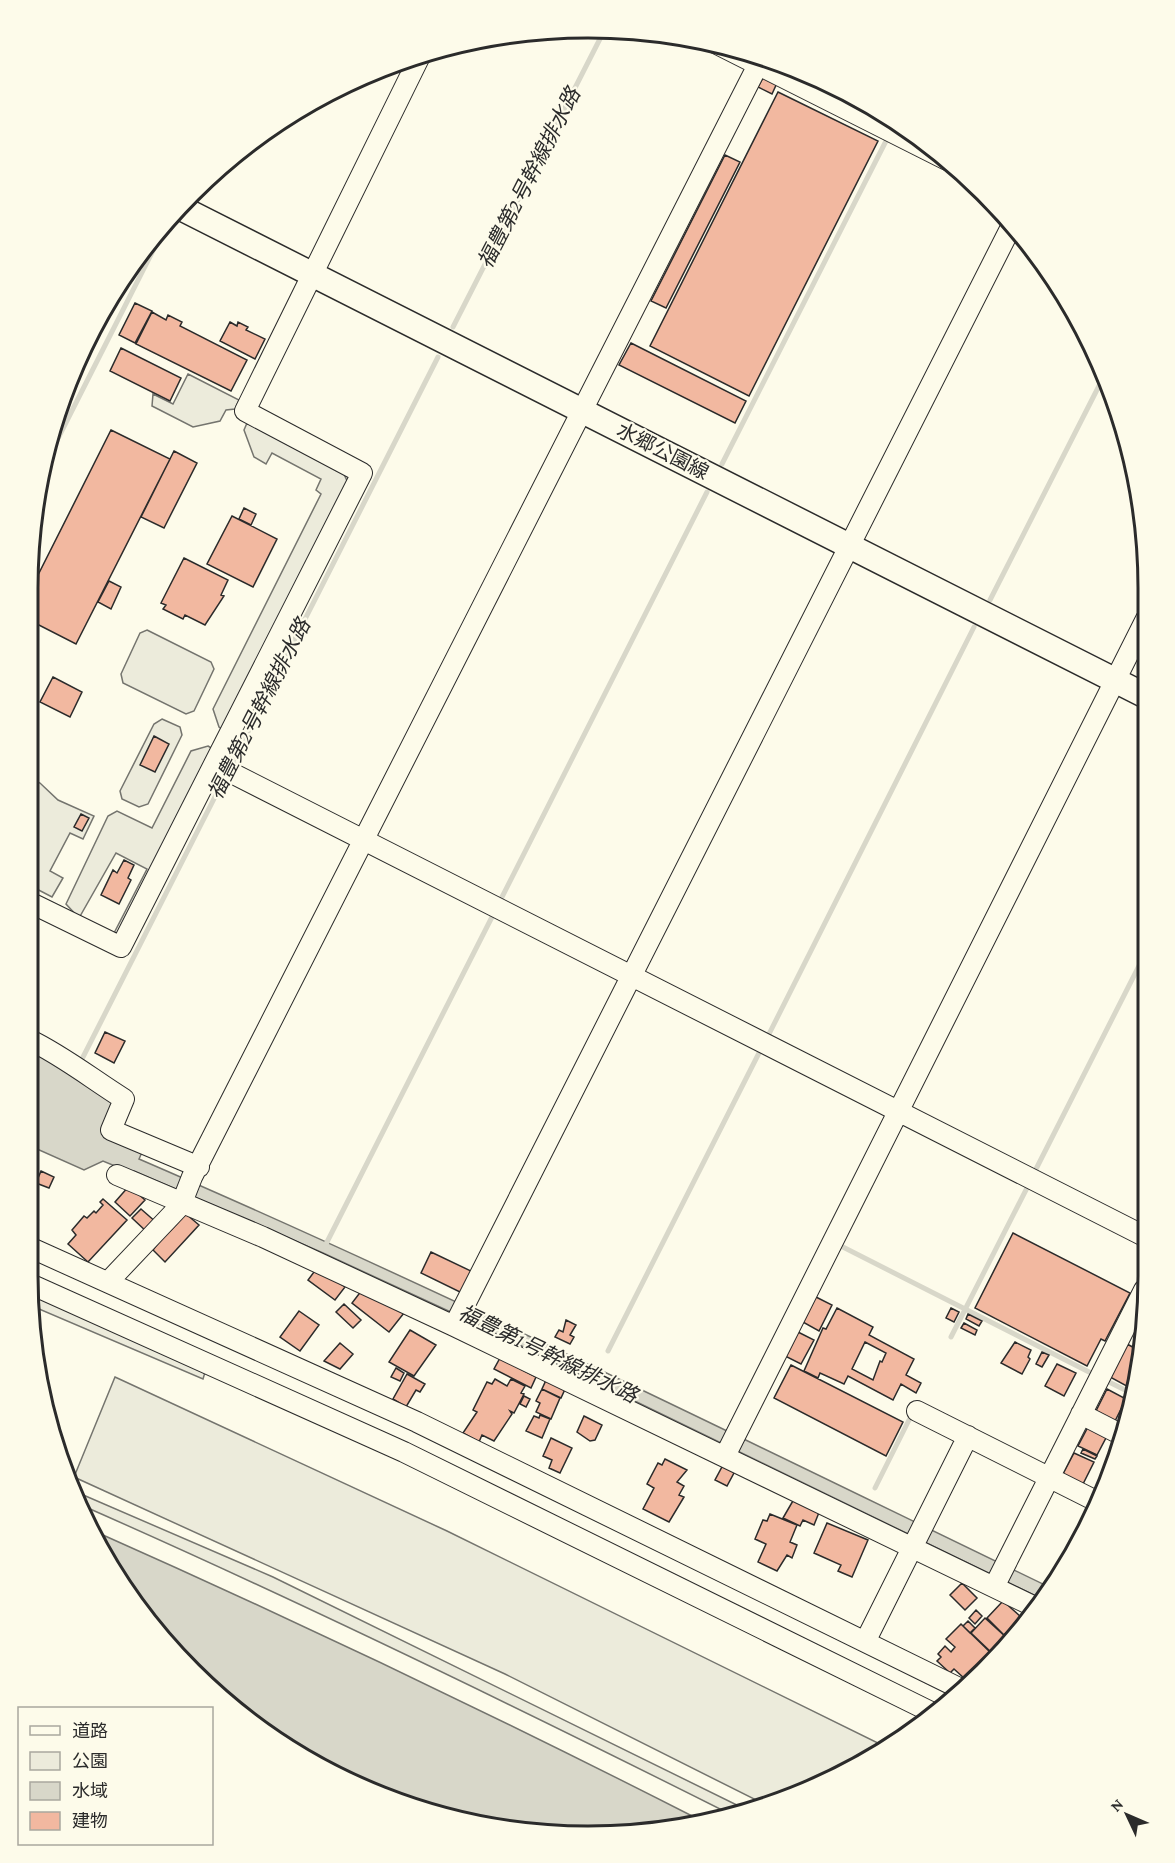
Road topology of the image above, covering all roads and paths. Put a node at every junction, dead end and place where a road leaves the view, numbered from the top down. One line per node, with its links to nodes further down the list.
1 (758, 65): 8 (street)
2 (415, 66): 7 (street)
3 (786, 75): 4 (street)
4 (898, 134)
5 (187, 211): 7 (main road, 水郷公園線)
6 (1007, 233): 9 (street)
7 (310, 274): 8 (main road, 水郷公園線); 13 (street)
8 (583, 411): 9 (main road, 水郷公園線); 14 (street)
9 (849, 545): 11 (main road, 水郷公園線); 16 (street)
10 (1138, 635): 11 (street)
11 (1116, 680): 12 (main road, 水郷公園線); 18 (street)
12 (1138, 692)
13 (222, 768): 14 (street); 15 (street)
14 (364, 840): 16 (street); 19 (street)
15 (38, 906)
16 (631, 976): 18 (street); 27 (street)
17 (38, 1044): 19 (street)
18 (898, 1111): 22 (street); 32 (street)
19 (196, 1172): 21 (street)
20 (117, 1175): 21 (street)
21 (183, 1200): 24 (street); 27 (street)
22 (1138, 1233)
23 (38, 1251): 24 (street)
24 (108, 1282): 38 (street)
25 (38, 1288): 40 (street)
26 (1136, 1303): 29 (street)
27 (455, 1325): 32 (street)
28 (917, 1411): 31 (street)
29 (1081, 1414): 30 (street); 33 (street)
30 (1115, 1431)
31 (968, 1437): 33 (street); 35 (street)
32 (726, 1454): 35 (street)
33 (1049, 1477): 34 (street); 36 (street)
34 (1090, 1498)
35 (913, 1546): 36 (street); 38 (street)
36 (995, 1585): 37 (street)
37 (1029, 1603)
38 (866, 1640): 39 (street)
39 (954, 1685)
40 (925, 1709)

